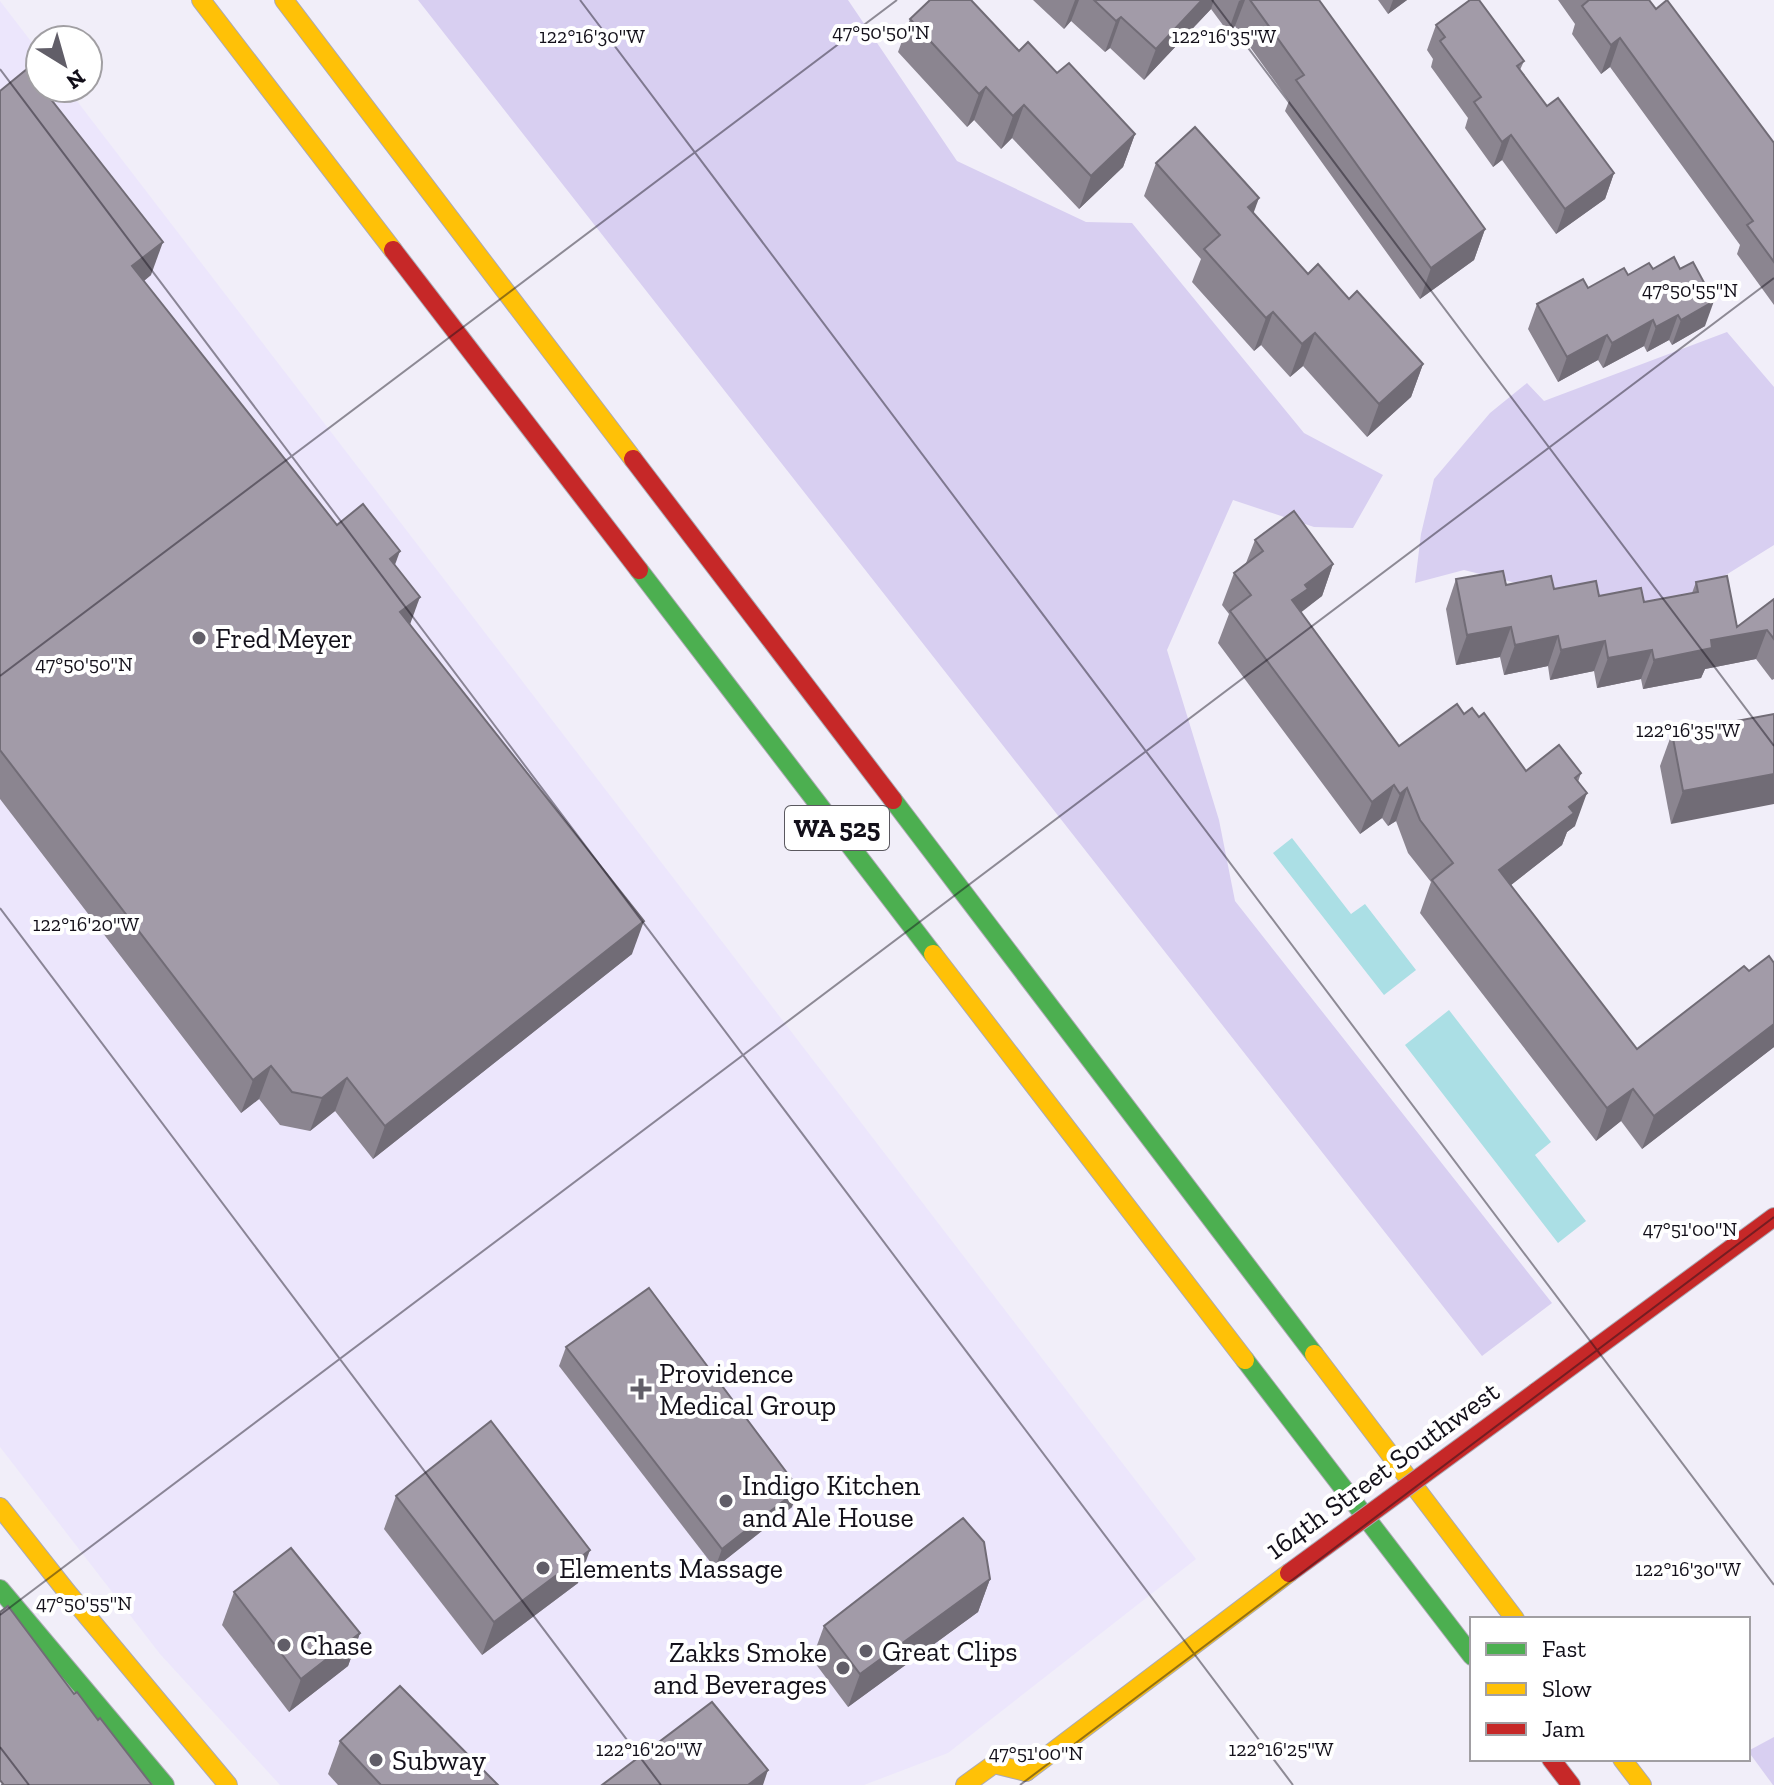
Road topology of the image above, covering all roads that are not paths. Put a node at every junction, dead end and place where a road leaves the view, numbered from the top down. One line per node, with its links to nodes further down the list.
1 (201, 0): 7 (main road, WA 525)
2 (284, 0): 6 (main road, WA 525)
3 (1774, 1217): 10 (main road, 164th Street Southwest, bridge)
4 (0, 1507): 12 (main road)
5 (0, 1589): 11 (main road)
6 (1513, 1617)
7 (1470, 1653)
8 (1553, 1761): 14 (main road)
9 (1624, 1761): 15 (main road)
10 (1026, 1778): 13 (main road, 164th Street Southwest)
11 (165, 1785)
12 (228, 1785)
13 (965, 1785)
14 (1571, 1785)
15 (1642, 1785)

